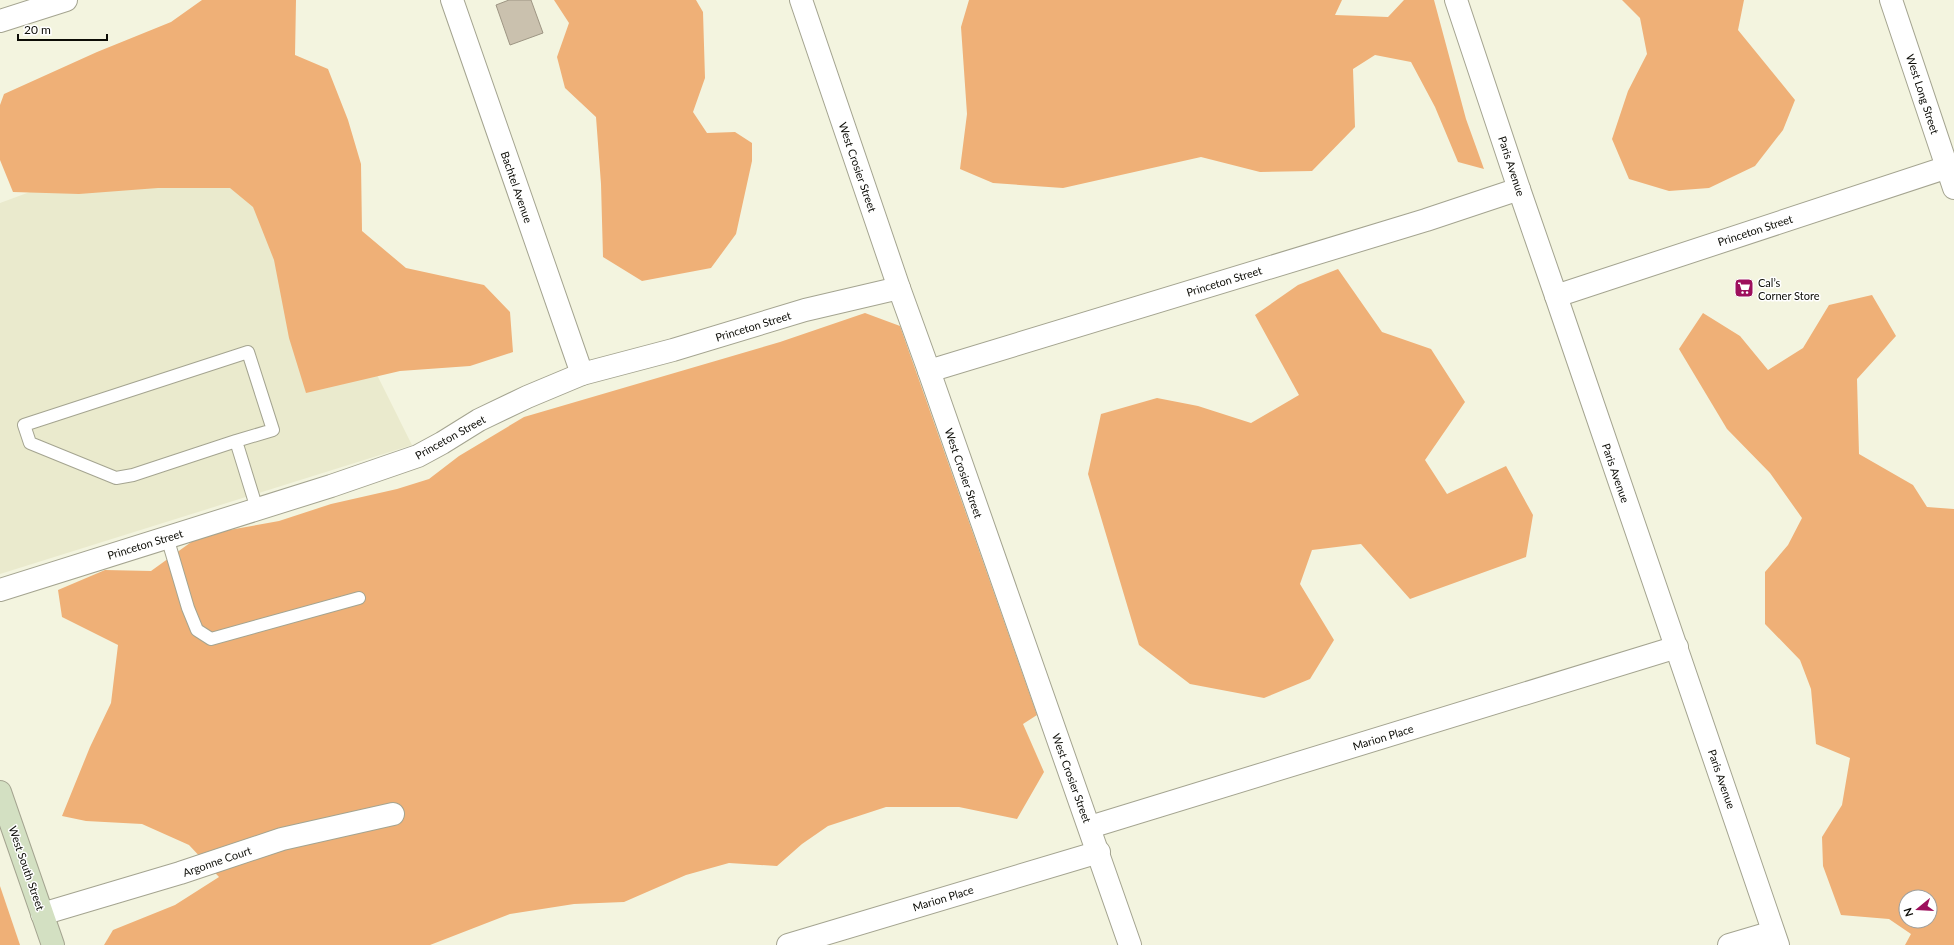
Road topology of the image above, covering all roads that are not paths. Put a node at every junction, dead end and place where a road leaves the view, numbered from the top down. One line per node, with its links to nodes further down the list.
1 (66, 0): 6 (street)
2 (452, 0): 13 (street, Bachtel Avenue)
3 (801, 0): 10 (street, West Crosier Street)
4 (1456, 0): 9 (street, Paris Avenue)
5 (1891, 0): 7 (street, West Long Street)
6 (0, 22)
7 (1950, 166): 8 (street, West Long Street); 11 (street, Princeton Street)
8 (1954, 188)
9 (1519, 189): 11 (street, Paris Avenue); 12 (street, Princeton Street)
10 (899, 288): 12 (street, West Crosier Street); 13 (street, Princeton Street)
11 (1556, 296): 19 (street, Paris Avenue)
12 (929, 371): 22 (street, West Crosier Street)
13 (582, 374): 15 (street, Princeton Street)
14 (236, 441): 14 (lane); 15 (lane)
15 (257, 510): 16 (street, Princeton Street)
16 (167, 537): 17 (street, Princeton Street); 18 (lane)
17 (0, 590)
18 (359, 598)
19 (1677, 647): 22 (street, Marion Place); 25 (street, Paris Avenue)
20 (0, 792): 24 (main road, West South Street)
21 (393, 814): 24 (street, Argonne Court)
22 (1090, 827): 23 (street, West Crosier Street)
23 (1099, 852): 27 (street, Marion Place); 28 (street, West Crosier Street)
24 (42, 914): 26 (main road, West South Street)
25 (1776, 938): 29 (street)
26 (53, 945)
27 (788, 945)
28 (1130, 945)
29 (1729, 945)

